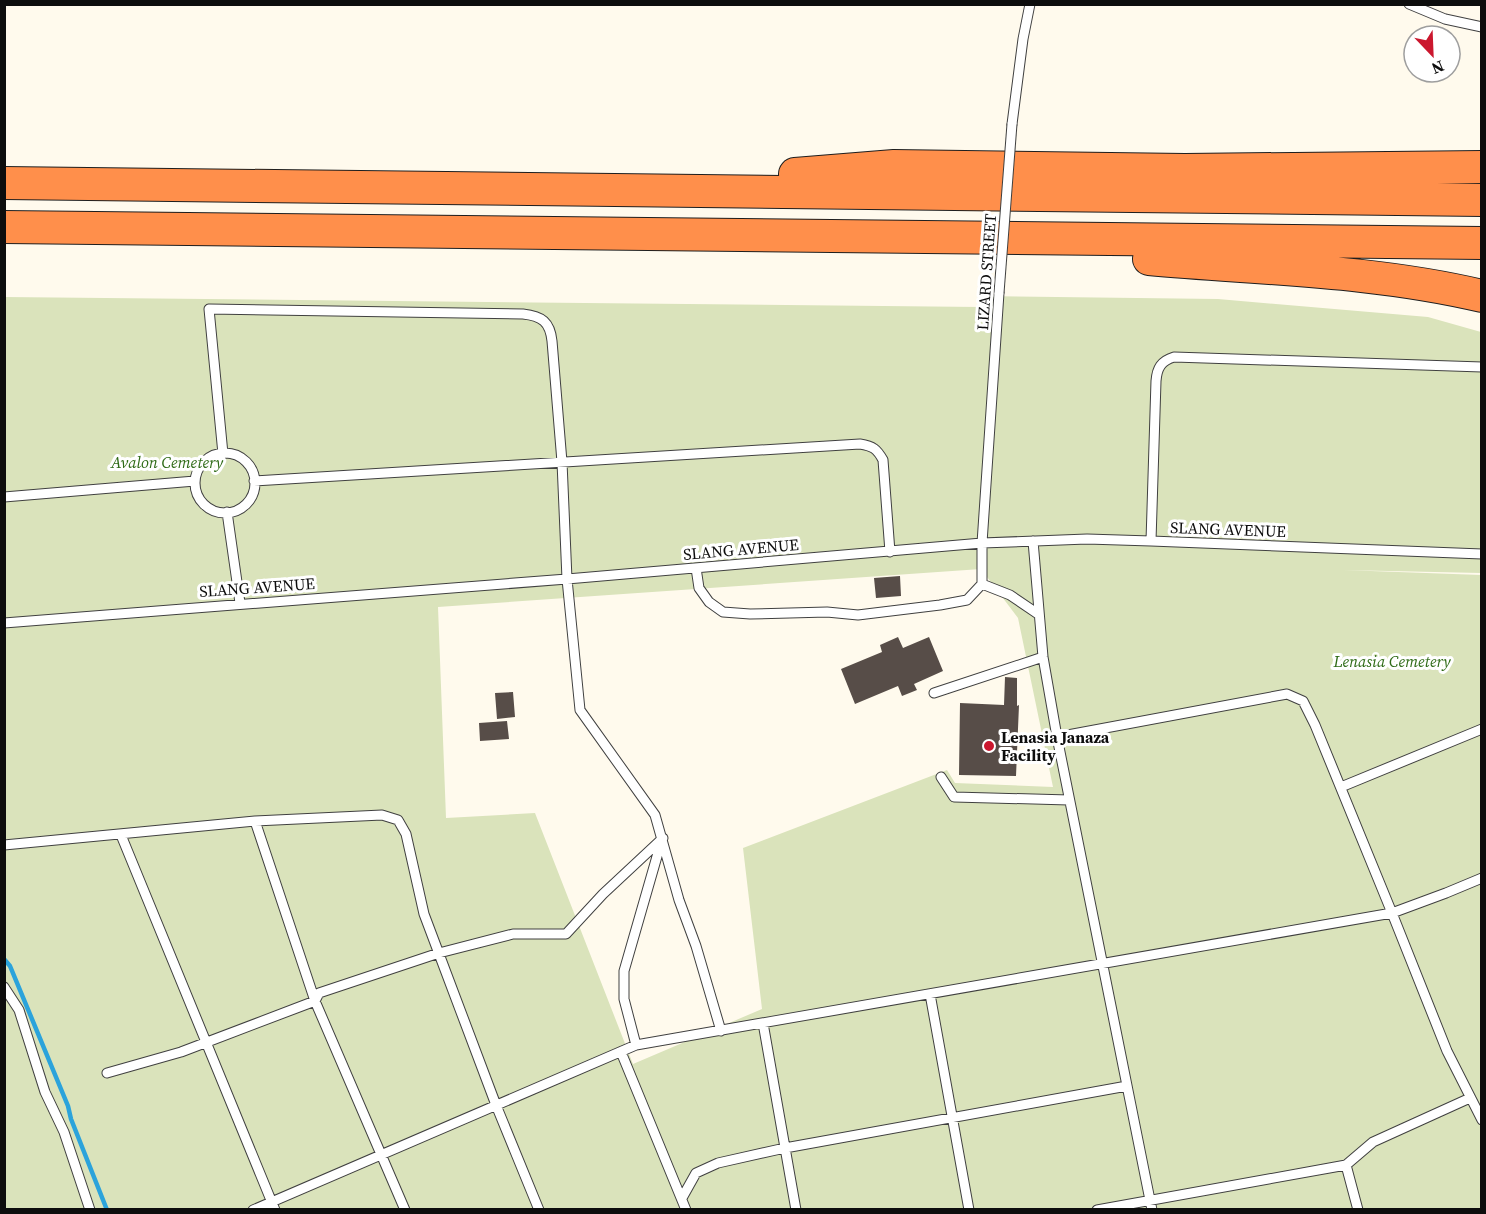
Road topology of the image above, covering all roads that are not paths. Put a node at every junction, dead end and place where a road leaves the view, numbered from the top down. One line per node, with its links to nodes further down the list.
1 (1030, 4): 21 (lane, LIZARD STREET, bridge)
2 (1409, 4): 3 (lane)
3 (1482, 27)
4 (1482, 167): 6 (highway)
5 (4, 183): 6 (highway)
6 (609, 190): 7 (highway)
7 (1482, 200)
8 (4, 227): 9 (highway)
9 (901, 237): 10 (highway); 11 (highway)
10 (1482, 243)
11 (1482, 296)
12 (1482, 367): 19 (lane)
13 (223, 454): 14 (lane); 15 (lane); 16 (lane)
14 (562, 462): 16 (lane); 22 (lane); 25 (lane)
15 (195, 481): 17 (lane); 18 (lane)
16 (254, 481): 18 (lane)
17 (4, 497)
18 (228, 513): 27 (lane)
19 (1151, 540): 20 (lane, SLANG AVENUE); 23 (lane, SLANG AVENUE)
20 (1033, 541): 21 (lane, SLANG AVENUE); 28 (lane)
21 (982, 543): 22 (lane, SLANG AVENUE); 26 (lane, LIZARD STREET)
22 (890, 552): 24 (lane, SLANG AVENUE)
23 (1482, 554)
24 (696, 568): 25 (lane, SLANG AVENUE); 26 (lane)
25 (567, 579): 27 (lane, SLANG AVENUE); 39 (lane)
26 (982, 584): 28 (lane)
27 (240, 603): 29 (lane, SLANG AVENUE)
28 (1038, 614): 30 (lane)
29 (4, 623)
30 (1043, 657): 31 (lane); 33 (lane)
31 (934, 693)
32 (1482, 729): 35 (lane)
33 (1057, 737): 35 (lane); 36 (lane)
34 (941, 777): 36 (lane)
35 (1341, 787): 42 (lane)
36 (1069, 800): 44 (lane)
37 (255, 821): 38 (lane); 43 (lane); 47 (lane)
38 (121, 835): 40 (lane); 50 (lane)
39 (663, 838): 43 (lane); 49 (lane); 51 (lane)
40 (4, 845)
41 (1482, 878): 42 (lane)
42 (1392, 913): 44 (lane); 55 (lane)
43 (439, 953): 47 (lane); 56 (lane)
44 (1102, 964): 46 (lane); 54 (lane)
45 (4, 987): 65 (lane)
46 (930, 994): 48 (lane); 57 (lane)
47 (315, 1001): 50 (lane); 60 (lane)
48 (763, 1023): 49 (lane); 59 (lane)
49 (721, 1031): 51 (lane)
50 (206, 1042): 53 (lane); 63 (lane)
51 (636, 1045): 52 (lane)
52 (621, 1052): 56 (lane); 62 (lane)
53 (106, 1073)
54 (1127, 1086): 57 (lane); 64 (lane)
55 (1470, 1098): 58 (lane); 61 (lane)
56 (496, 1105): 60 (lane); 68 (lane)
57 (953, 1119): 59 (lane); 71 (lane)
58 (1482, 1120)
59 (785, 1148): 62 (lane); 70 (lane)
60 (380, 1155): 63 (lane); 67 (lane)
61 (1346, 1165): 64 (lane); 73 (lane)
62 (681, 1198): 69 (lane)
63 (273, 1205): 66 (lane)
64 (1152, 1205): 72 (lane)
65 (90, 1209)
66 (253, 1209)
67 (405, 1209)
68 (539, 1209)
69 (686, 1209)
70 (796, 1209)
71 (969, 1209)
72 (1097, 1209)
73 (1358, 1209)

